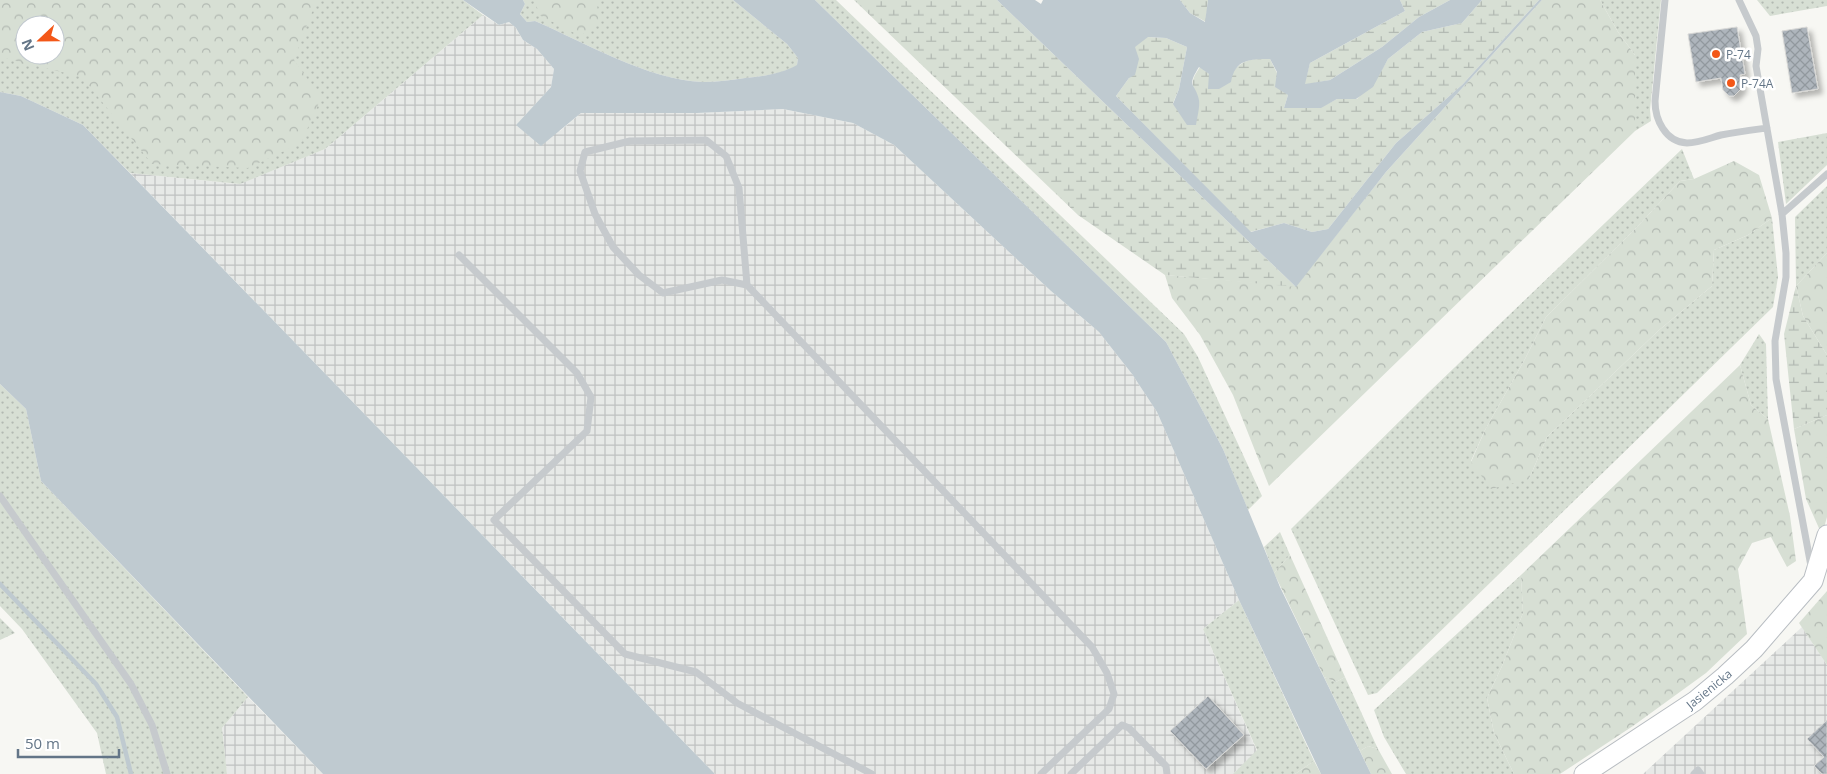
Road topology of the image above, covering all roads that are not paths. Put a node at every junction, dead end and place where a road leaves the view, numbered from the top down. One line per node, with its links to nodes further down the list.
1 (1664, 0): 3 (lane)
2 (1739, 0): 3 (lane)
3 (1767, 128): 5 (lane)
4 (1827, 174): 5 (lane)
5 (1782, 214): 10 (lane)
6 (460, 255): 12 (lane)
7 (747, 285): 7 (lane); 13 (lane)
8 (0, 496): 11 (lane)
9 (1827, 535): 10 (main road)
10 (1813, 581): 16 (main road, Jasienicka)
11 (168, 774)
12 (872, 774)
13 (1041, 774)
14 (1071, 774): 15 (lane)
15 (1167, 774)
16 (1584, 774)
17 (1694, 774): 18 (lane)
18 (1702, 774)

